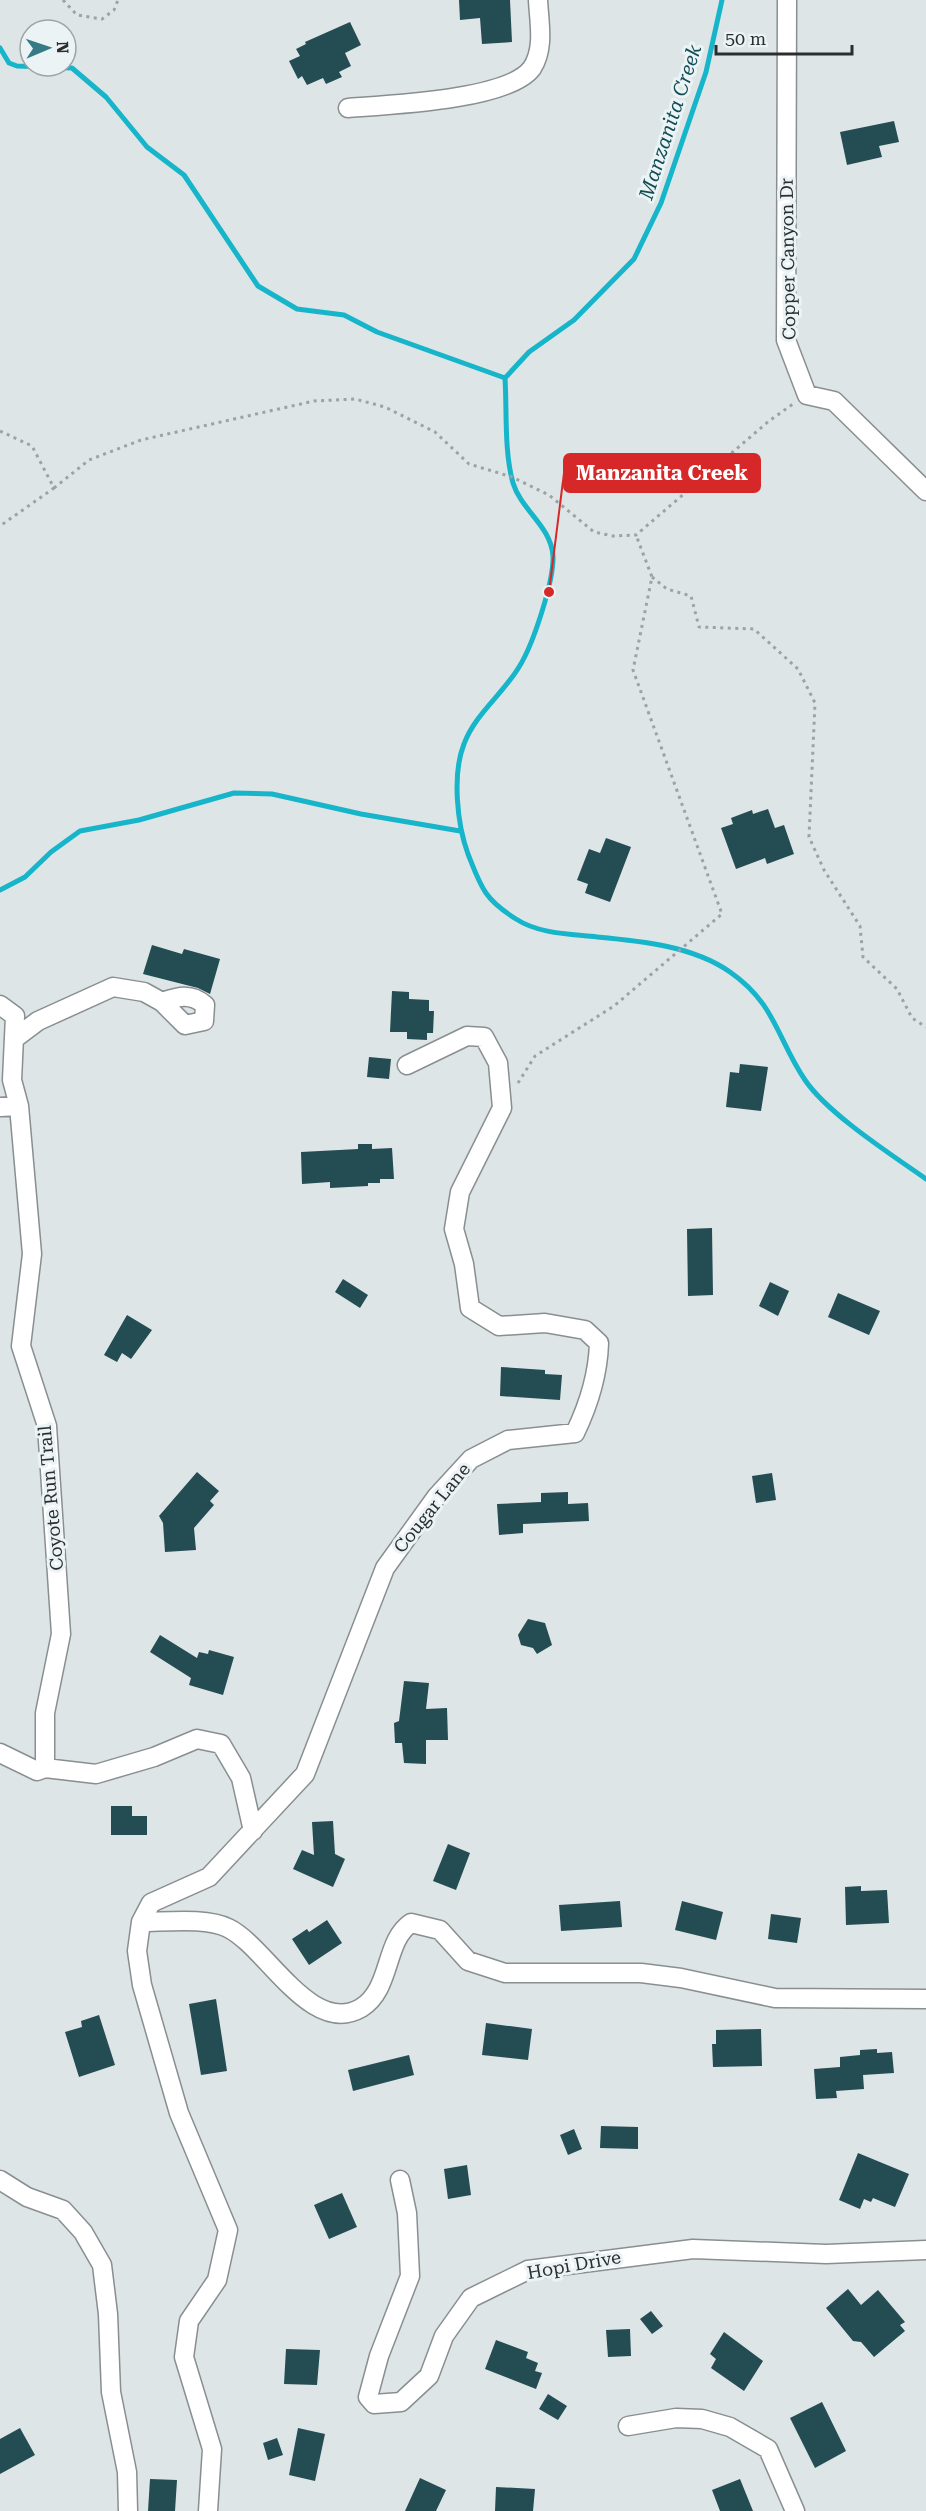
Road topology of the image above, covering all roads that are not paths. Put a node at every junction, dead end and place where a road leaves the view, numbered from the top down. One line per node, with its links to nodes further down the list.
1 (538, 0): 3 (street)
2 (787, 0): 4 (street, Copper Canyon Dr)
3 (348, 108)
4 (926, 491)
5 (162, 1002): 7 (street)
6 (0, 1005): 7 (street, Coyote Run Trail)
7 (14, 1039): 9 (street, Coyote Run Trail)
8 (407, 1065): 13 (street, Cougar Lane)
9 (19, 1106): 10 (street); 12 (street, Coyote Run Trail)
10 (0, 1107)
11 (0, 1753): 12 (street)
12 (41, 1770): 13 (street)
13 (253, 1831): 14 (street, Cougar Lane)
14 (141, 1922): 15 (street); 21 (street)
15 (926, 1999)
16 (0, 2180): 20 (street)
17 (400, 2180): 18 (street, Hopi Drive)
18 (926, 2250)
19 (628, 2426): 22 (street)
20 (128, 2511)
21 (208, 2511)
22 (795, 2511)

